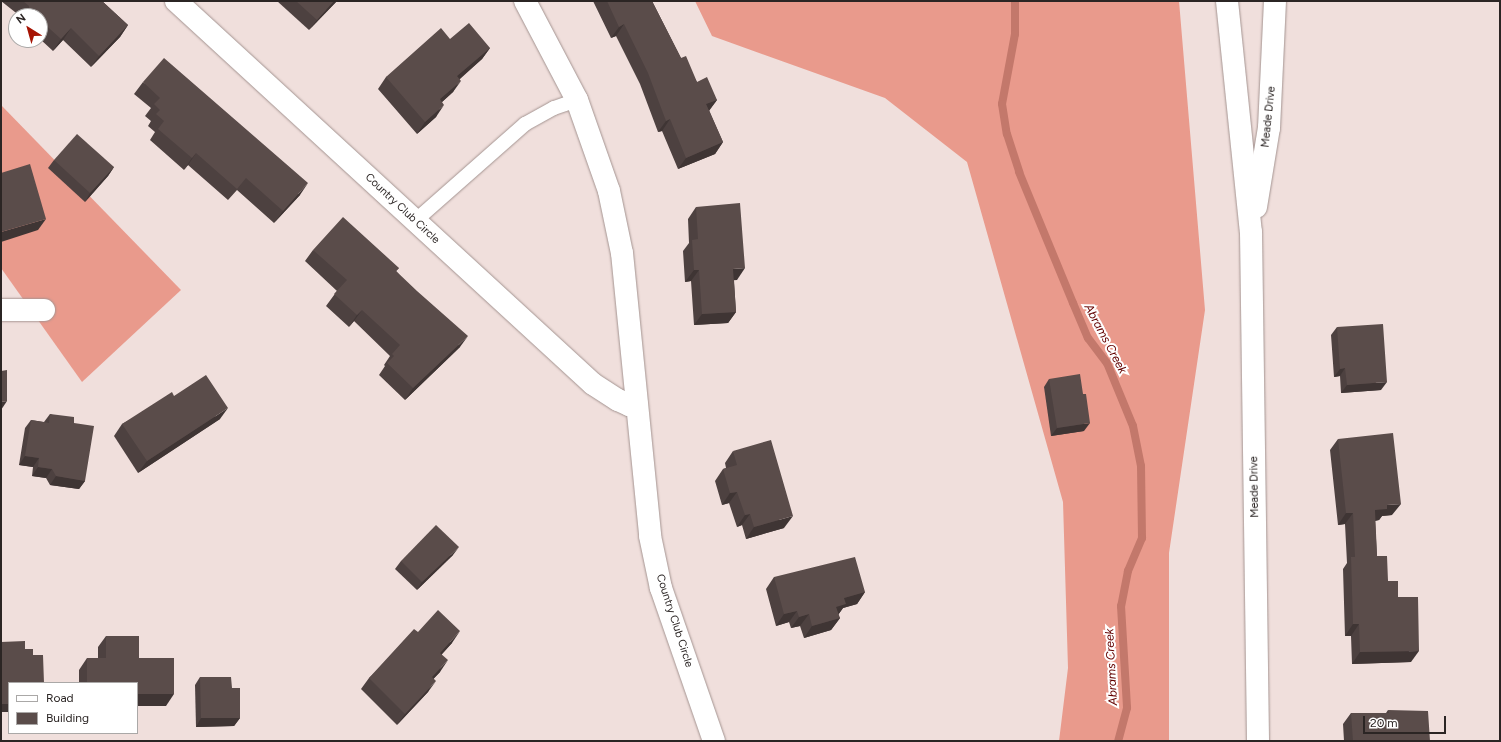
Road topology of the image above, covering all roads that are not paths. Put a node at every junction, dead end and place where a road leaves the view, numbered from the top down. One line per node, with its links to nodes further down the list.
1 (176, 1): 6 (street, Country Club Circle)
2 (526, 1): 5 (street, Country Club Circle)
3 (1228, 1): 7 (street, Meade Drive)
4 (1276, 1): 7 (street, Meade Drive)
5 (577, 100): 6 (lane); 10 (street, Country Club Circle)
6 (415, 221): 10 (street, Country Club Circle)
7 (1251, 232): 12 (street, Meade Drive)
8 (1, 310): 9 (street)
9 (44, 310)
10 (636, 402): 11 (street, Country Club Circle)
11 (714, 741)
12 (1258, 741)

